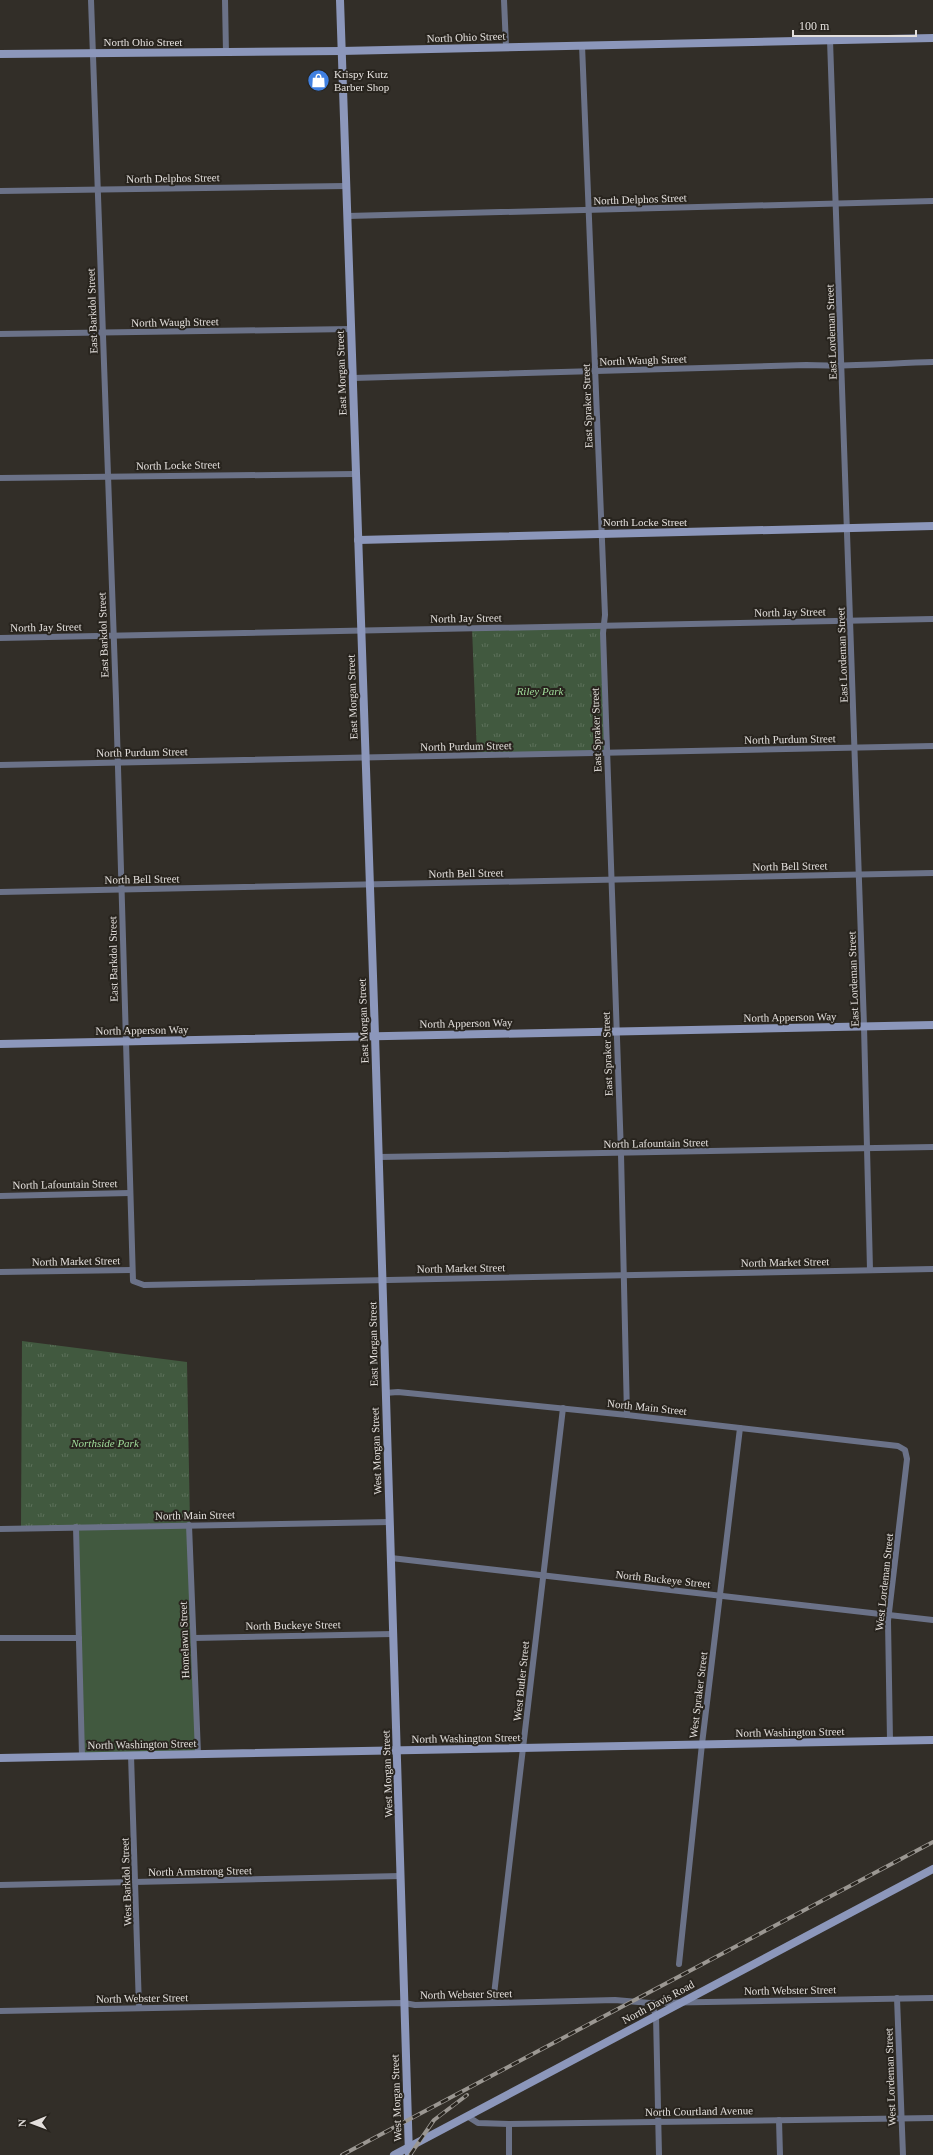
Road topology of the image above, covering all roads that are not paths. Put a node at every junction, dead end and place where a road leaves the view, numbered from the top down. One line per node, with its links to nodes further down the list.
1 (91, 0): 10 (street, East Barkdol Street)
2 (224, 0): 11 (street)
3 (340, 0): 9 (street, East Morgan Street)
4 (504, 0): 8 (street)
5 (933, 38): 6 (street, North Ohio Street)
6 (830, 40): 7 (street, North Ohio Street); 17 (street, East Lordeman Street)
7 (582, 45): 8 (street, North Ohio Street); 18 (street, East Spraker Street)
8 (506, 46): 9 (street, North Ohio Street)
9 (341, 51): 11 (street, North Ohio Street); 13 (street, East Morgan Street)
10 (93, 53): 11 (street, North Ohio Street); 12 (street, North Ohio Street); 14 (street, East Barkdol Street)
11 (226, 53)
12 (0, 54)
13 (346, 186): 14 (street, North Delphos Street); 19 (street, East Morgan Street)
14 (98, 189): 15 (street, North Delphos Street); 21 (street, East Barkdol Street)
15 (0, 191)
16 (933, 201): 17 (street, North Delphos Street)
17 (837, 203): 18 (street, North Delphos Street); 24 (street, East Lordeman Street)
18 (590, 211): 19 (street, North Delphos Street); 25 (street, East Spraker Street)
19 (347, 216): 20 (street, East Morgan Street)
20 (351, 329): 21 (street, North Waugh Street); 26 (street, East Morgan Street)
21 (102, 333): 22 (street, North Waugh Street); 28 (street, East Barkdol Street)
22 (0, 334)
23 (933, 362): 24 (street, North Waugh Street)
24 (843, 366): 25 (street, North Waugh Street); 31 (street, East Lordeman Street)
25 (596, 372): 26 (street, North Waugh Street); 32 (street, East Spraker Street)
26 (353, 378): 27 (street, East Morgan Street)
27 (356, 474): 28 (street, North Locke Street); 33 (street, East Morgan Street)
28 (108, 477): 29 (street, North Locke Street); 38 (street, East Barkdol Street)
29 (0, 478)
30 (933, 526): 31 (street, North Locke Street)
31 (848, 529): 32 (street, North Locke Street); 35 (street, East Lordeman Street)
32 (602, 533): 33 (street, North Locke Street); 36 (street, East Spraker Street)
33 (358, 540): 37 (street, East Morgan Street)
34 (933, 618): 35 (street, North Jay Street)
35 (850, 620): 36 (street, North Jay Street); 41 (street, East Lordeman Street)
36 (603, 626): 37 (street, North Jay Street); 42 (street, East Spraker Street)
37 (361, 630): 38 (street, North Jay Street); 43 (street, East Morgan Street)
38 (113, 635): 39 (street, North Jay Street); 44 (street, East Barkdol Street)
39 (0, 638)
40 (933, 746): 41 (street, North Purdum Street)
41 (855, 747): 42 (street, North Purdum Street); 47 (street, East Lordeman Street)
42 (607, 753): 43 (street, North Purdum Street); 48 (street, East Spraker Street)
43 (365, 758): 44 (street, North Purdum Street); 49 (street, East Morgan Street)
44 (117, 762): 45 (street, North Purdum Street); 50 (street, East Barkdol Street)
45 (0, 765)
46 (933, 873): 47 (street, North Bell Street)
47 (859, 874): 48 (street, North Bell Street); 53 (street, East Lordeman Street)
48 (611, 880): 49 (street, North Bell Street); 54 (street, East Spraker Street)
49 (370, 884): 50 (street, North Bell Street); 55 (street, East Morgan Street)
50 (121, 890): 51 (street, North Bell Street); 56 (street, East Barkdol Street)
51 (0, 892)
52 (933, 1025): 53 (street, North Apperson Way)
53 (864, 1026): 54 (street, North Apperson Way); 59 (street, East Lordeman Street)
54 (616, 1032): 55 (street, North Apperson Way); 60 (street, East Spraker Street)
55 (375, 1035): 56 (street, North Apperson Way); 61 (street, East Morgan Street)
56 (125, 1042): 57 (street, North Apperson Way); 62 (street, East Barkdol Street)
57 (0, 1044)
58 (933, 1147): 59 (street, North Lafountain Street)
59 (868, 1149): 60 (street, North Lafountain Street); 66 (street, East Lordeman Street)
60 (621, 1154): 61 (street, North Lafountain Street); 68 (street, East Spraker Street)
61 (379, 1157): 69 (street, East Morgan Street)
62 (130, 1193): 63 (street, North Lafountain Street); 65 (street, East Barkdol Street)
63 (0, 1196)
64 (933, 1268): 66 (street, North Market Street)
65 (131, 1270): 67 (street, North Market Street); 69 (street, North Market Street)
66 (870, 1270): 68 (street, North Market Street)
67 (0, 1272)
68 (624, 1275): 69 (street, North Market Street); 72 (street, East Spraker Street)
69 (382, 1280): 70 (street, East Morgan Street)
70 (385, 1393): 71 (street, North Main Street); 75 (street, West Morgan Street)
71 (563, 1408): 72 (street, North Main Street); 80 (street, West Butler Street)
72 (627, 1415): 73 (street, North Main Street)
73 (740, 1428): 74 (street, North Main Street); 81 (street, West Spraker Street)
74 (905, 1450): 82 (street, West Lordeman Street)
75 (390, 1522): 76 (street, North Main Street); 79 (street, West Morgan Street)
76 (189, 1525): 77 (street, North Main Street); 87 (street, Homelawn Street)
77 (76, 1527): 78 (street, North Main Street); 86 (street)
78 (0, 1529)
79 (391, 1558): 80 (street, North Buckeye Street); 84 (street, West Morgan Street)
80 (544, 1575): 81 (street, North Buckeye Street); 91 (street, West Butler Street)
81 (720, 1595): 82 (street, North Buckeye Street); 90 (street, West Spraker Street)
82 (890, 1615): 83 (street, North Buckeye Street); 89 (street, West Lordeman Street)
83 (933, 1620)
84 (393, 1634): 87 (street, North Buckeye Street); 92 (street, West Morgan Street)
85 (0, 1638): 86 (street)
86 (79, 1638): 95 (street)
87 (194, 1638): 93 (street, Homelawn Street)
88 (933, 1740): 89 (street, North Washington Street)
89 (890, 1741): 90 (street, North Washington Street)
90 (702, 1744): 91 (street, North Washington Street); 101 (street, West Spraker Street)
91 (524, 1748): 92 (street, North Washington Street); 106 (street, West Butler Street)
92 (397, 1750): 93 (street, North Washington Street); 98 (street, West Morgan Street)
93 (198, 1754): 94 (street, North Washington Street)
94 (132, 1755): 95 (street, North Washington Street); 99 (street, West Barkdol Street)
95 (82, 1756): 96 (street, North Washington Street)
96 (0, 1758)
97 (933, 1869): 104 (street, North Davis Road)
98 (400, 1876): 99 (street, North Armstrong Street); 105 (street, West Morgan Street)
99 (136, 1882): 100 (street, North Armstrong Street); 108 (street, West Barkdol Street)
100 (0, 1885)
101 (679, 1964)
102 (898, 1998): 103 (street, North Webster Street); 104 (street, North Webster Street); 112 (street, West Lordeman Street)
103 (933, 1998)
104 (681, 2002): 107 (street, North Webster Street); 110 (street, North Davis Road)
105 (404, 2003): 106 (street, North Webster Street); 108 (street, North Webster Street); 117 (street, West Morgan Street)
106 (493, 2003): 107 (street, North Webster Street)
107 (650, 2003): 110 (street)
108 (139, 2008): 109 (street, North Webster Street)
109 (0, 2011)
110 (656, 2015): 111 (street, North Davis Road); 115 (street)
111 (467, 2116): 116 (street, North Courtland Avenue); 117 (street, North Davis Road)
112 (901, 2118): 113 (street, North Courtland Avenue); 114 (street, North Courtland Avenue); 123 (street, West Lordeman Street)
113 (933, 2118)
114 (779, 2120): 115 (street, North Courtland Avenue); 122 (street)
115 (658, 2121): 116 (street, North Courtland Avenue); 121 (street)
116 (509, 2124): 120 (street)
117 (409, 2146): 118 (street, North Davis Road); 119 (street, West Morgan Street)
118 (394, 2155)
119 (410, 2155)
120 (509, 2155)
121 (659, 2155)
122 (780, 2155)
123 (903, 2155)

